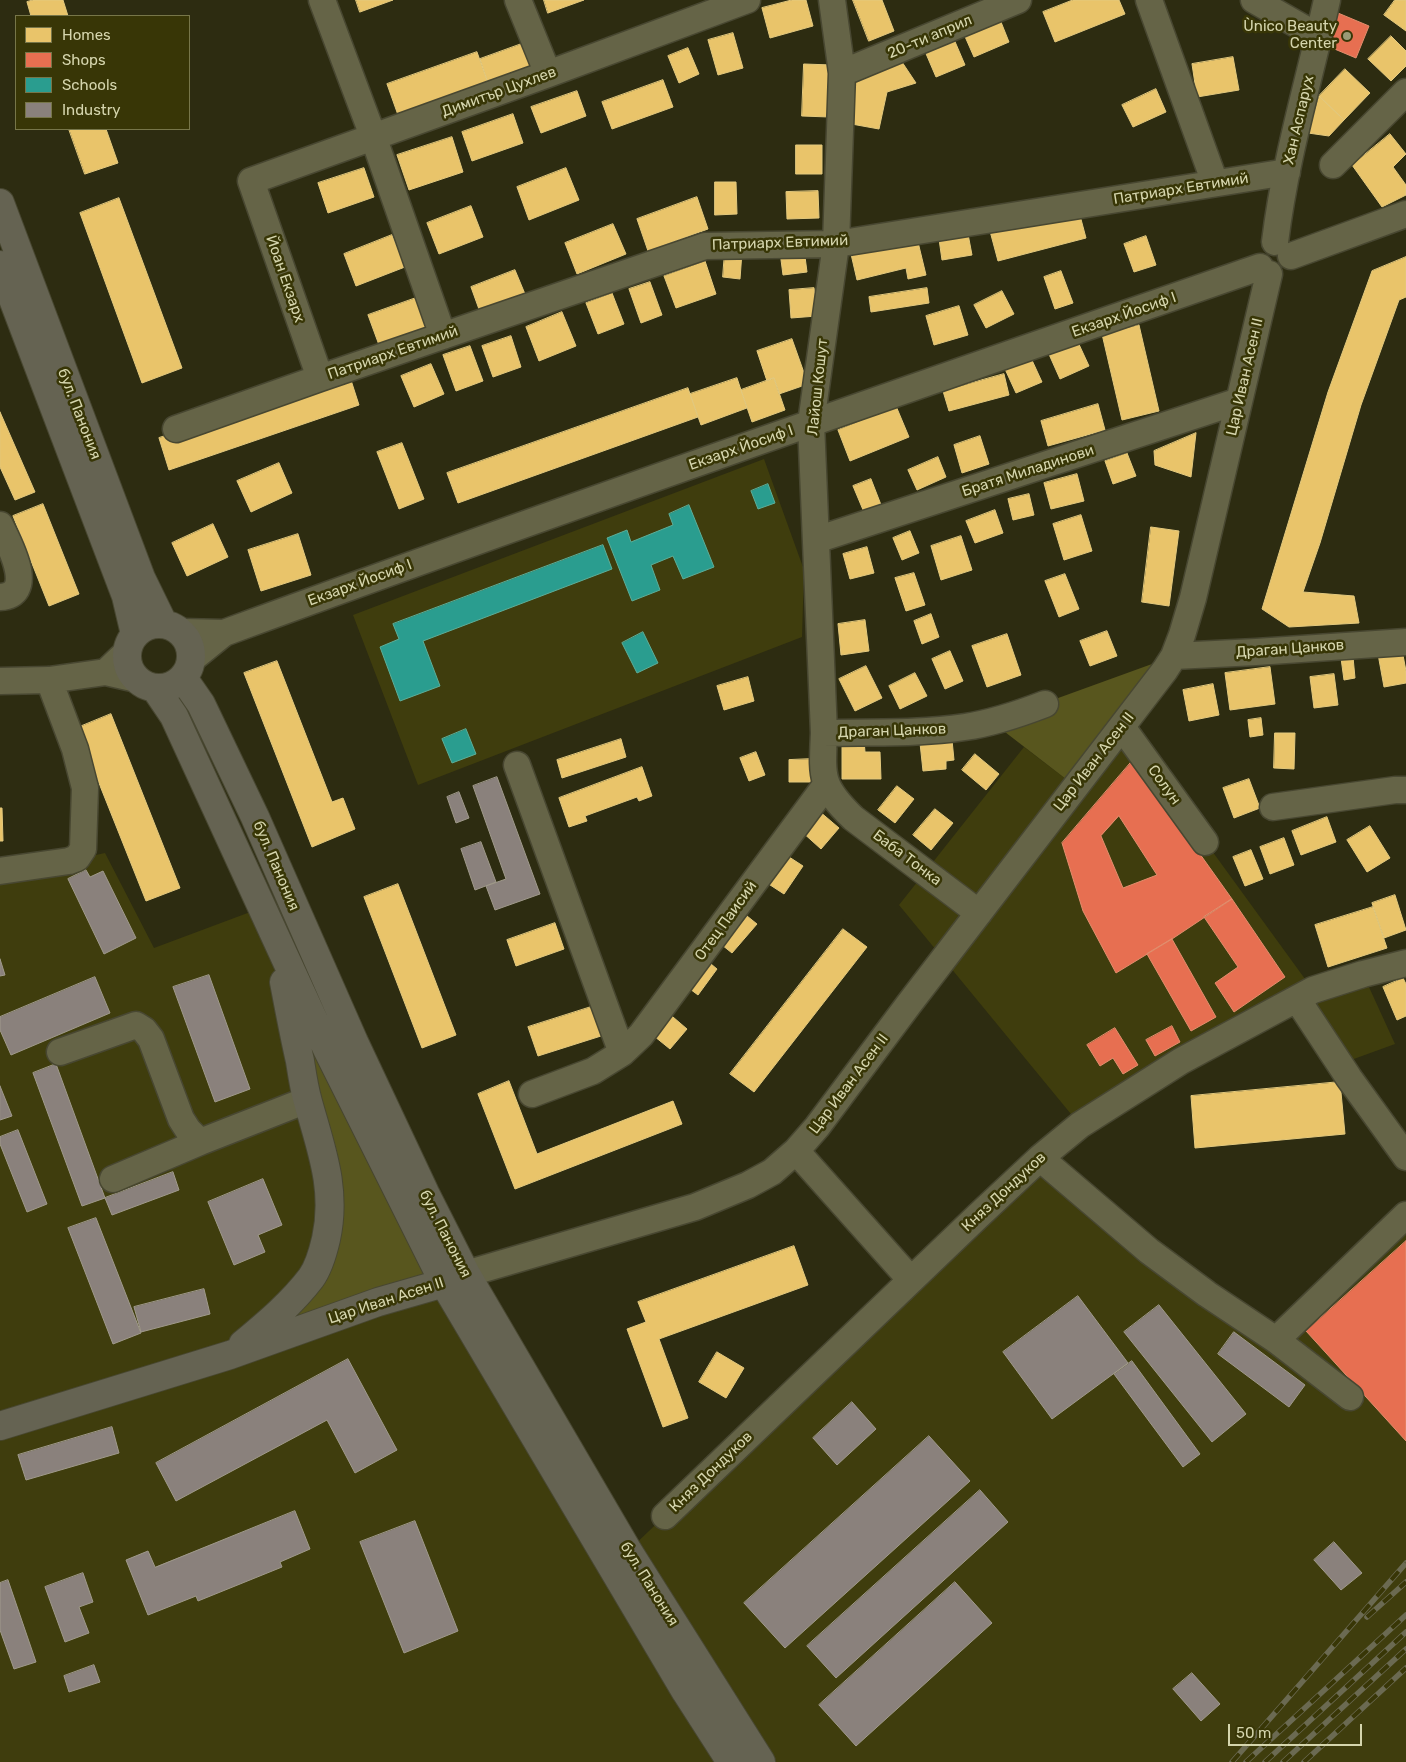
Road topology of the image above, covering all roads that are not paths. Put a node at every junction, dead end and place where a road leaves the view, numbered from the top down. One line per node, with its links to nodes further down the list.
1 (322, 0): 14 (street)
2 (518, 0): 12 (street)
3 (747, 0): 9 (street, Димитър Цухлев)
4 (832, 0): 11 (street, Лайош Кошут)
5 (1018, 0): 11 (street, 20-ти април)
6 (1148, 0): 18 (street)
7 (1254, 0): 10 (street)
8 (1327, 0): 10 (street, Хан Аспарух)
9 (706, 7): 12 (street, Димитър Цухлев)
10 (1319, 37): 16 (street, Хан Аспарух)
11 (842, 73): 21 (street, Лайош Кошут)
12 (548, 74): 14 (street, Димитър Цухлев)
13 (1406, 92): 15 (street)
14 (373, 136): 17 (street, Димитър Цухлев); 25 (street)
15 (1333, 165)
16 (1287, 172): 18 (street, Патриарх Евтимий); 22 (street, Хан Аспарух)
17 (251, 181): 26 (street, Йоан Екзарх)
18 (1215, 183): 21 (street, Патриарх Евтимий)
19 (0, 203): 33 (main road, бул. Панония)
20 (1406, 214): 22 (street)
21 (836, 244): 25 (street, Патриарх Евтимий); 28 (street, Лайош Кошут)
22 (1283, 249): 24 (street, Цар Иван Асен II)
23 (0, 265): 36 (main road, бул. Панония)
24 (1265, 271): 27 (street, Цар Иван Асен II); 28 (street, Екзарх Йосиф I)
25 (443, 336): 26 (street, Патриарх Евтимий)
26 (320, 378): 29 (street, Патриарх Евтимий)
27 (1239, 401): 31 (street, Братя Миладинови); 37 (street, Цар Иван Асен II)
28 (811, 423): 31 (street, Лайош Кошут); 34 (street, Екзарх Йосиф I)
29 (176, 429)
30 (0, 525): 32 (street)
31 (816, 540): 45 (street, Лайош Кошут)
32 (0, 597)
33 (173, 628): 34 (street, Екзарх Йосиф I); 36 (main road); 38 (main road, бул. Панония)
34 (224, 633): 38 (street, Екзарх Йосиф I)
35 (1406, 642): 37 (street, Драган Цанков)
36 (131, 643): 39 (street); 42 (main road, бул. Панония)
37 (1174, 656): 44 (street, Цар Иван Асен II)
38 (188, 668): 42 (main road); 66 (main road, бул. Панония)
39 (106, 672): 40 (street); 42 (street)
40 (49, 680): 41 (street); 51 (street)
41 (0, 681)
42 (146, 684): 53 (main road, бул. Панония)
43 (1045, 704): 45 (street, Драган Цанков)
44 (1122, 727): 50 (street, Солун); 52 (street, Цар Иван Асен II)
45 (824, 733): 48 (street, Лайош Кошут)
46 (517, 765): 57 (street)
47 (1406, 790): 49 (street)
48 (831, 793): 52 (street, Баба Тонка); 57 (street, Отец Паисий)
49 (1273, 807)
50 (1205, 842)
51 (0, 871)
52 (979, 913): 61 (street, Цар Иван Асен II)
53 (276, 942): 59 (main road); 66 (main road, бул. Панония)
54 (1406, 963): 55 (street, Княз Дондуков)
55 (1297, 998): 62 (street); 63 (street, Княз Дондуков)
56 (60, 1052): 60 (street)
57 (622, 1053): 58 (street, Отец Паисий)
58 (532, 1094)
59 (307, 1100): 60 (street); 70 (main road)
60 (200, 1142): 64 (street)
61 (796, 1152): 66 (street, Цар Иван Асен II); 67 (street)
62 (1406, 1157)
63 (1040, 1158): 67 (street, Княз Дондуков); 69 (street)
64 (113, 1179)
65 (1406, 1215): 69 (street)
66 (455, 1279): 68 (main road, бул. Панония); 70 (main road, Цар Иван Асен II)
67 (910, 1280): 73 (street, Княз Дондуков)
68 (477, 1318): 74 (main road, бул. Панония); 75 (main road, бул. Панония)
69 (1276, 1340): 71 (street)
70 (230, 1354): 72 (main road, Цар Иван Асен II)
71 (1350, 1397)
72 (0, 1426)
73 (665, 1516)
74 (732, 1762)
75 (761, 1762)

